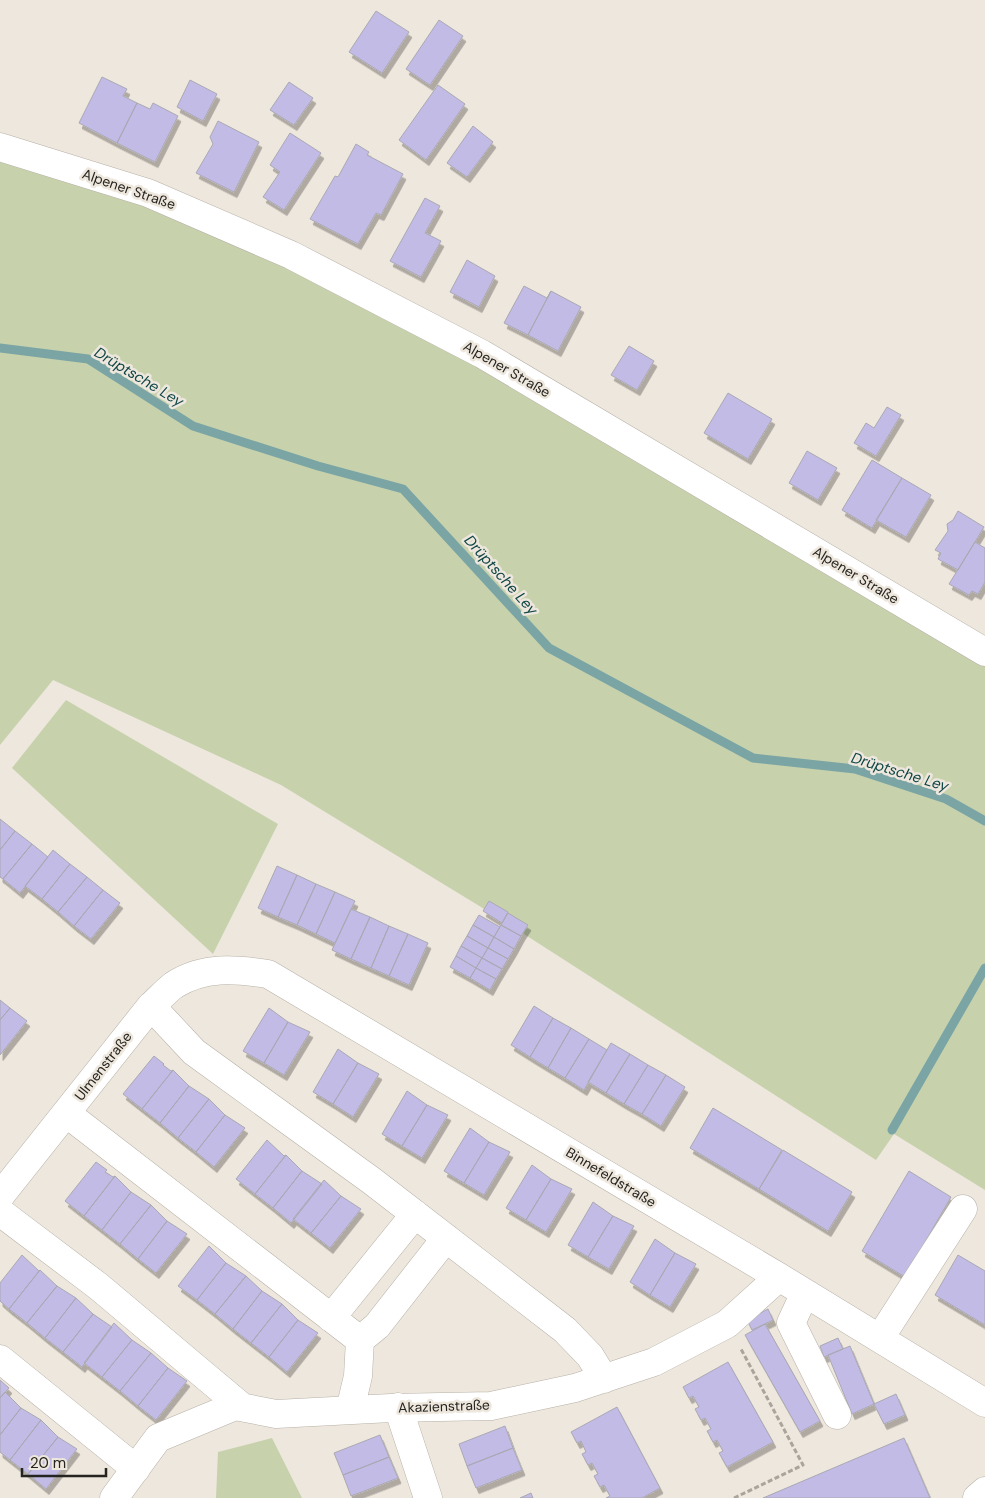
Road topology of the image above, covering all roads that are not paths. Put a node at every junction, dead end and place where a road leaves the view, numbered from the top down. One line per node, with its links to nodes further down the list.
1 (0, 147): 2 (street, Alpener Straße)
2 (985, 652)
3 (230, 968): 4 (street, Ulmenstraße); 11 (street, Binnefeldstraße)
4 (151, 1006): 5 (street, Ulmenstraße); 9 (street)
5 (66, 1113): 6 (street, Ulmenstraße); 13 (street)
6 (0, 1196)
7 (963, 1209): 14 (street)
8 (0, 1212): 19 (street)
9 (414, 1214): 10 (street); 13 (street)
10 (446, 1238): 15 (street); 17 (street)
11 (779, 1277): 12 (street, Binnefeldstraße); 17 (street, Akazienstraße)
12 (805, 1293): 14 (street, Binnefeldstraße); 22 (street)
13 (331, 1318): 15 (street)
14 (880, 1338): 18 (street, Binnefeldstraße)
15 (360, 1340): 21 (street)
16 (0, 1359): 23 (street)
17 (604, 1379): 20 (street, Akazienstraße)
18 (985, 1403)
19 (242, 1407): 21 (street, Akazienstraße); 23 (street, Akazienstraße)
20 (398, 1408): 21 (street, Akazienstraße); 26 (street)
21 (350, 1410)
22 (837, 1415)
23 (136, 1469): 25 (street, Akazienstraße)
24 (985, 1491): 27 (street)
25 (114, 1498)
26 (428, 1498)
27 (977, 1498)

